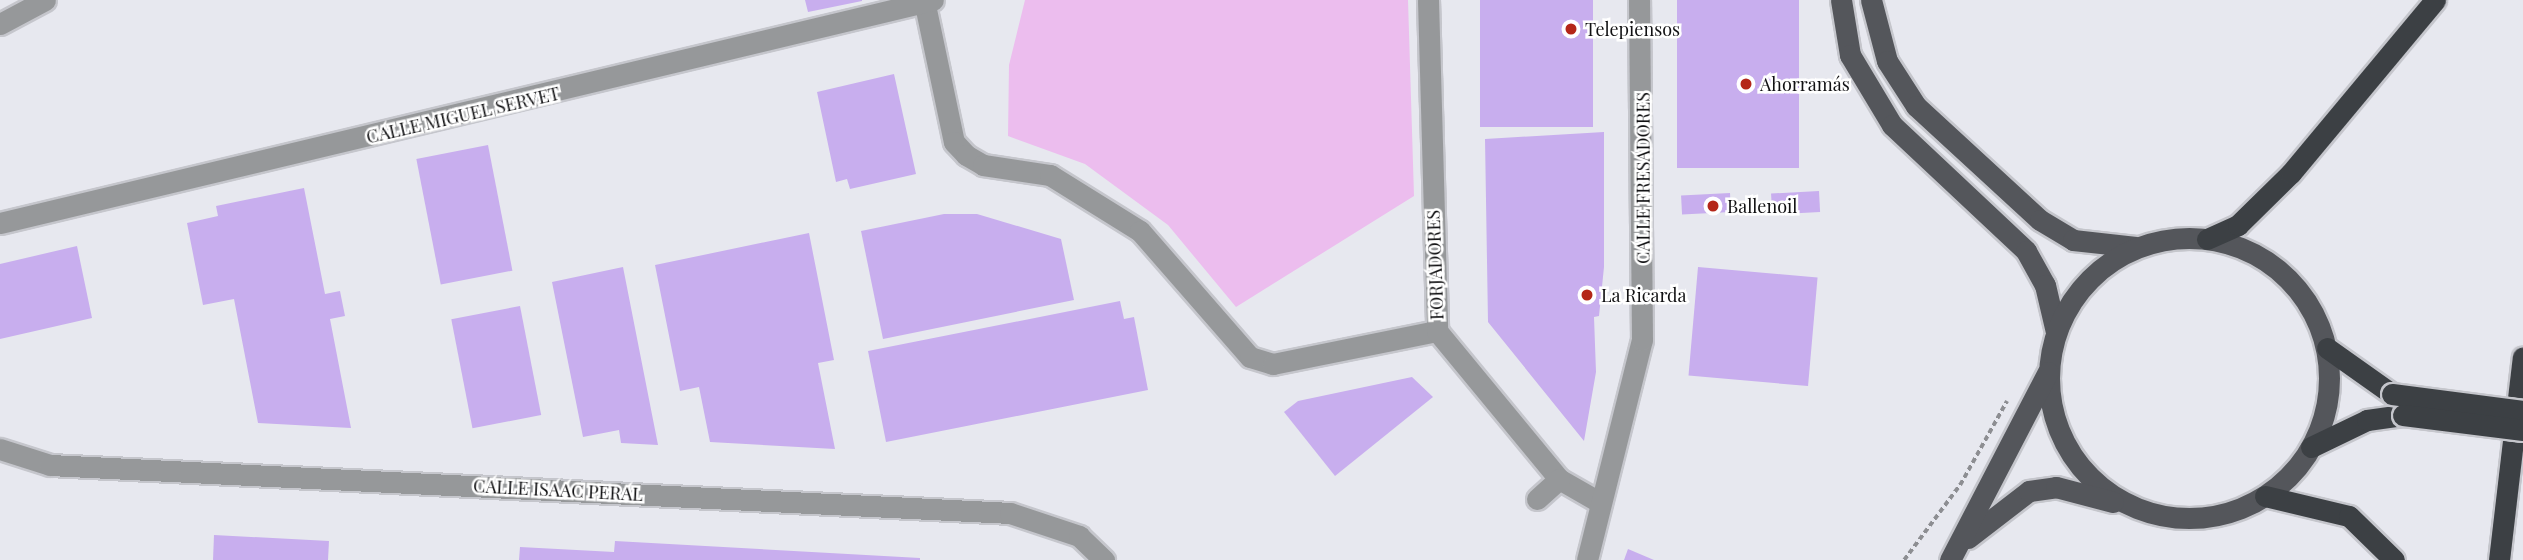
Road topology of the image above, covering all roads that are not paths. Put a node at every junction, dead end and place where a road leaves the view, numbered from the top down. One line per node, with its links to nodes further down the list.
1 (45, 0): 8 (street)
2 (1428, 0): 12 (street, FORJADORES)
3 (1639, 0): 24 (street, CALLE FRESADORES)
4 (1840, 0): 13 (main road)
5 (1871, 0): 11 (main road)
6 (2435, 0): 10 (highway)
7 (927, 2): 9 (street, CALLE MIGUEL SERVET); 12 (street)
8 (0, 24)
9 (0, 223)
10 (2207, 239): 11 (main road); 14 (main road)
11 (2138, 247): 13 (main road)
12 (1437, 331): 21 (street, FORJADORES)
13 (2056, 332): 16 (main road)
14 (2326, 348): 17 (highway, bridge); 19 (main road)
15 (2523, 357): 30 (highway)
16 (2049, 370): 25 (main road); 26 (main road)
17 (2523, 411)
18 (2523, 430): 19 (highway, bridge)
19 (2311, 447): 22 (main road)
20 (0, 449): 27 (street, CALLE ISAAC PERAL)
21 (1559, 480): 23 (street); 24 (street, FORJADORES)
22 (2265, 496): 25 (main road); 29 (highway)
23 (1537, 499)
24 (1601, 503): 28 (street, CALLE FRESADORES)
25 (2132, 507): 26 (main road)
26 (1953, 555)
27 (1104, 560)
28 (1587, 560)
29 (2394, 560)
30 (2499, 560)

